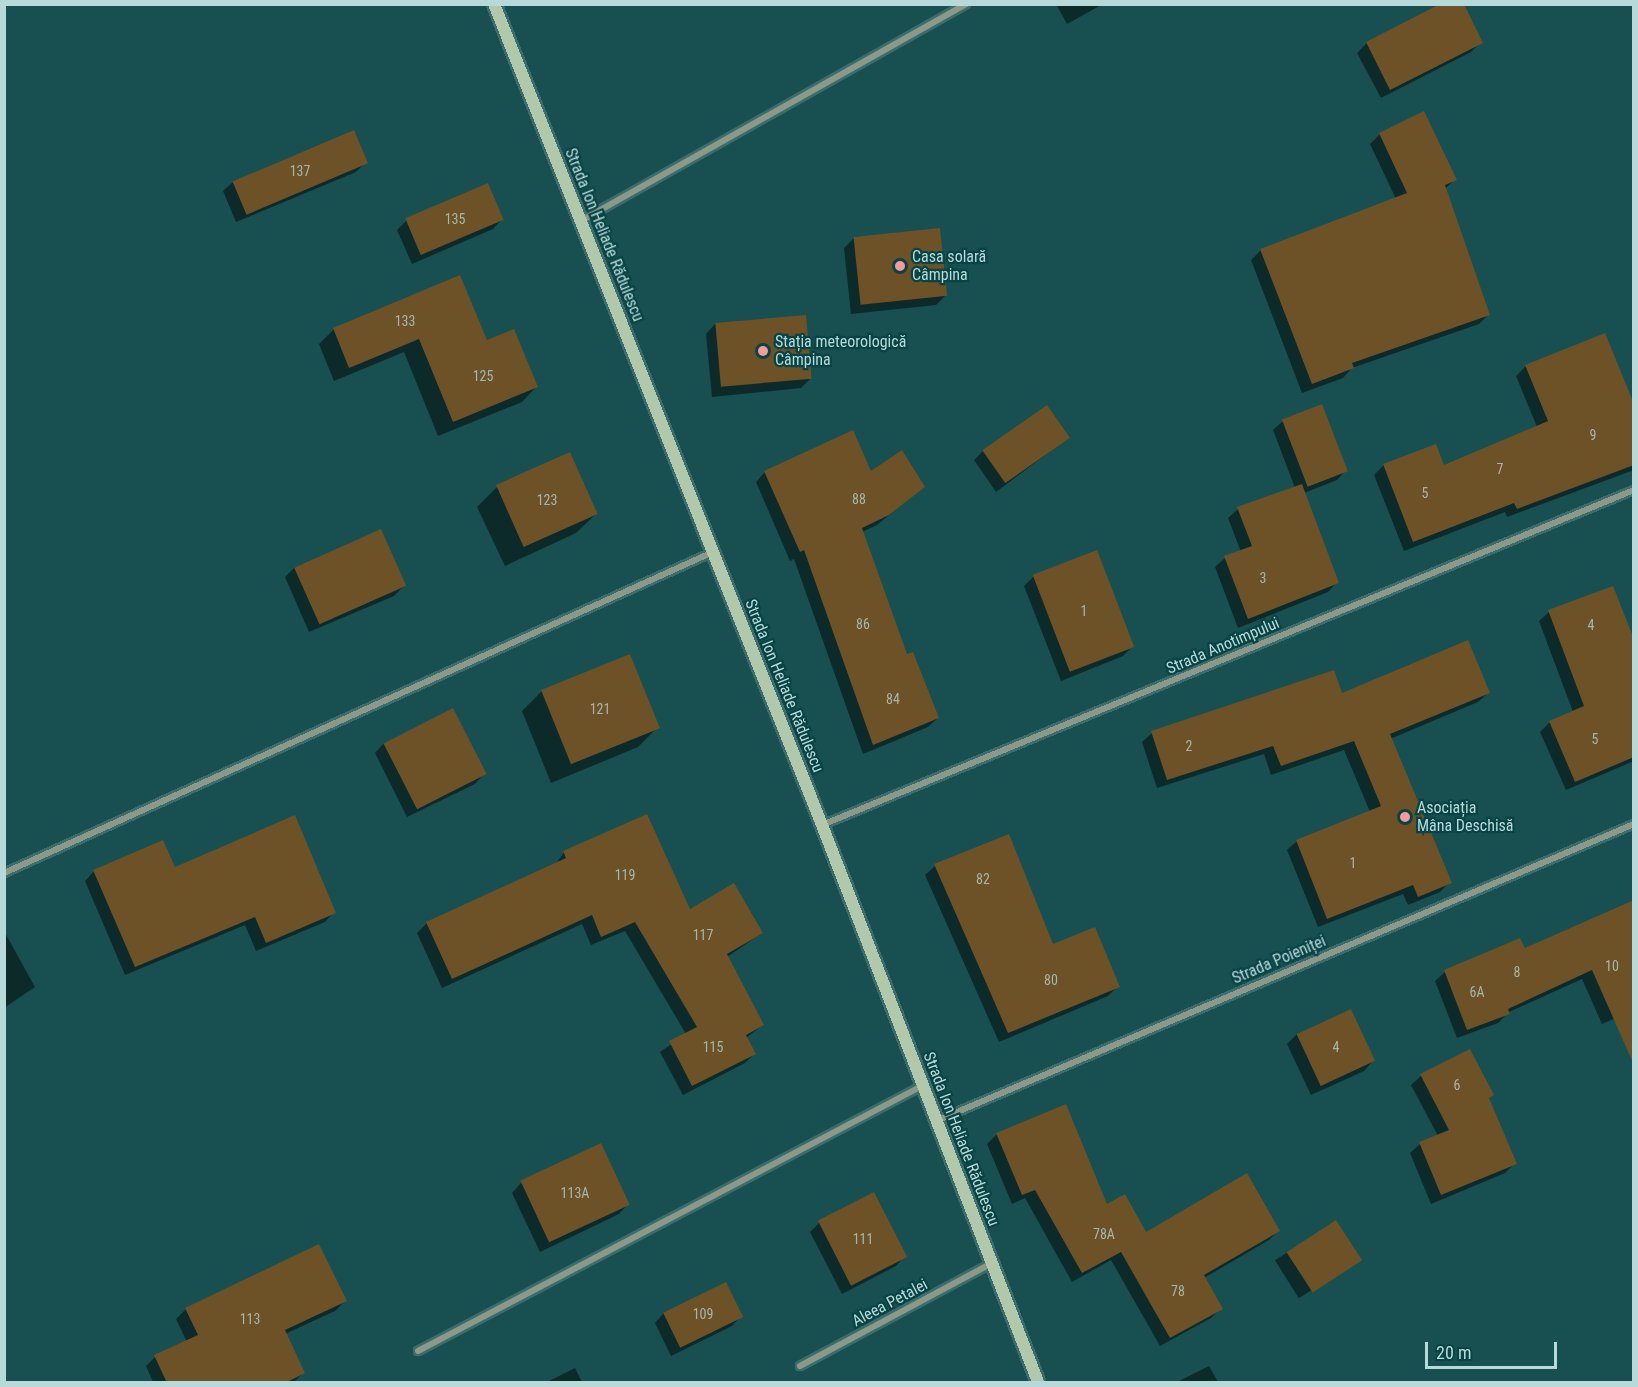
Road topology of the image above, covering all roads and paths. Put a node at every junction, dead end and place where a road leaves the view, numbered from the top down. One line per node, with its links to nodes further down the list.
1 (494, 4): 3 (street, Strada Ion Heliade Rădulescu)
2 (966, 4): 3 (street)
3 (581, 221): 5 (street, Strada Ion Heliade Rădulescu)
4 (1634, 490): 7 (street, Strada Anotimpului)
5 (713, 552): 7 (street, Strada Ion Heliade Rădulescu); 8 (street)
6 (1634, 824): 10 (street, Strada Poieniței)
7 (822, 825): 9 (street, Strada Ion Heliade Rădulescu)
8 (4, 873)
9 (922, 1086): 10 (street, Strada Ion Heliade Rădulescu); 12 (street)
10 (935, 1121): 11 (street, Strada Ion Heliade Rădulescu)
11 (992, 1263): 13 (street, Aleea Petalei); 14 (street, Strada Ion Heliade Rădulescu)
12 (418, 1351)
13 (800, 1366)
14 (1037, 1382)

